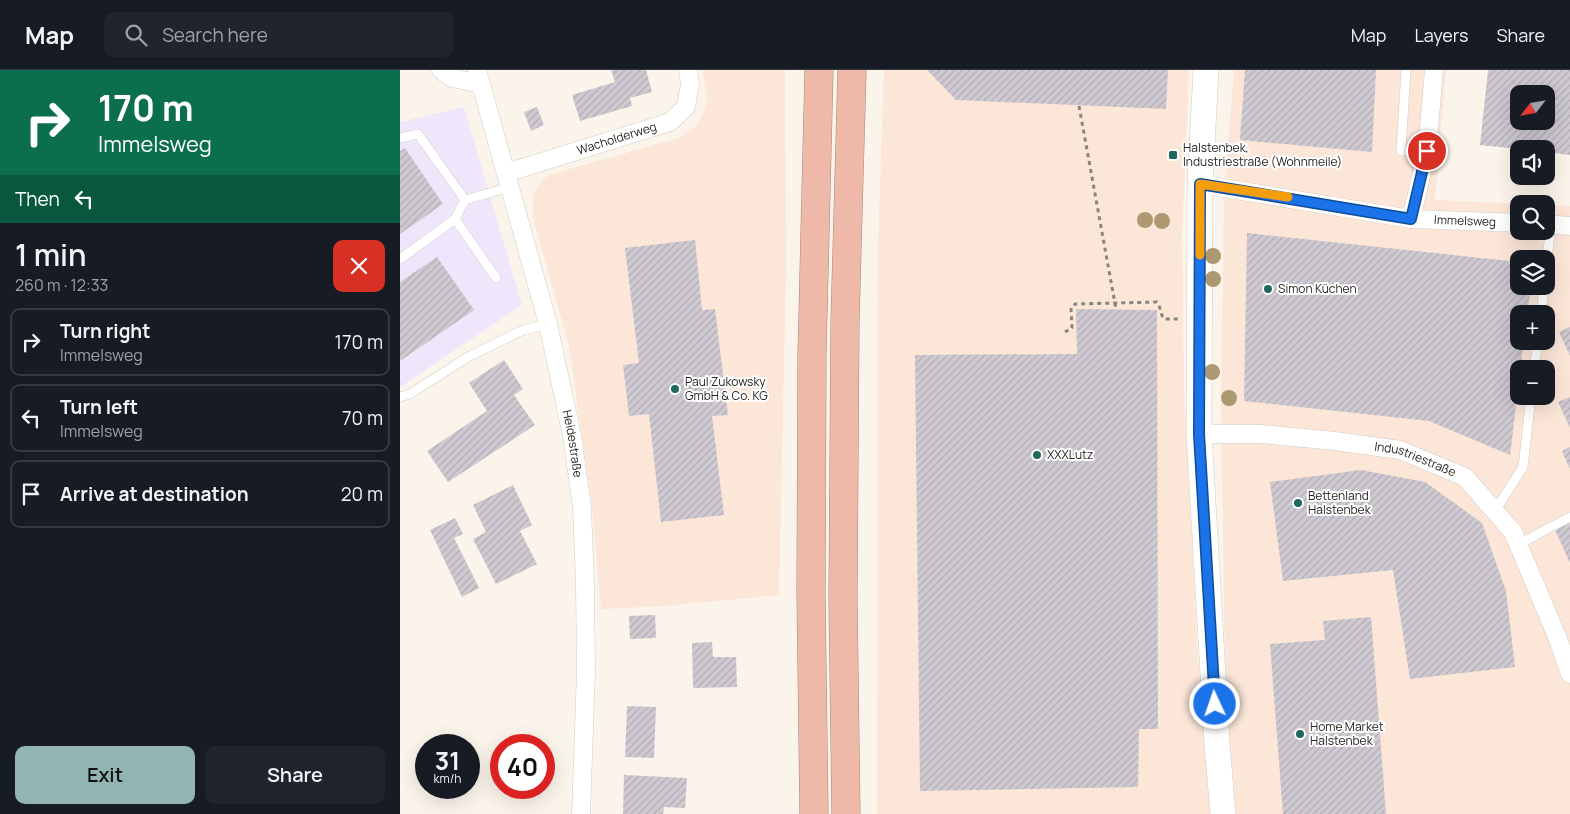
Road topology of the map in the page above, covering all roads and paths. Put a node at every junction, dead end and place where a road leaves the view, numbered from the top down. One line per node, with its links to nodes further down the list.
1 (441, 70): 8 (street, Heidestraße)
2 (688, 70): 12 (street, Wacholderweg)
3 (819, 70): 35 (highway)
4 (852, 70): 36 (highway)
5 (1206, 70): 13 (street)
6 (1406, 70): 11 (lane)
7 (1434, 70): 11 (street)
8 (479, 77): 12 (street, Heidestraße)
9 (1079, 106): 22 (path)
10 (400, 138): 14 (lane)
11 (1427, 151): 16 (street)
12 (508, 180): 14 (lane); 25 (street, Heidestraße)
13 (1200, 184): 16 (street, Immelsweg); 29 (street)
14 (465, 200): 15 (lane)
15 (455, 219): 20 (lane); 21 (lane)
16 (1411, 219): 17 (street, Immelsweg)
17 (1510, 223)
18 (1555, 225): 19 (street)
19 (1570, 226)
20 (400, 259)
21 (496, 278)
22 (1115, 303): 23 (path); 24 (path); 26 (path)
23 (1116, 309)
24 (1176, 319)
25 (548, 324): 27 (lane); 34 (street, Heidestraße)
26 (1064, 332)
27 (400, 397)
28 (1530, 405): 30 (lane)
29 (1199, 434): 30 (street, Industriestraße); 37 (street)
30 (1495, 511): 32 (street, Industriestraße)
31 (1570, 517): 32 (lane)
32 (1519, 544): 33 (street, Industriestraße)
33 (1570, 674)
34 (581, 814)
35 (814, 814)
36 (846, 814)
37 (1223, 814)

